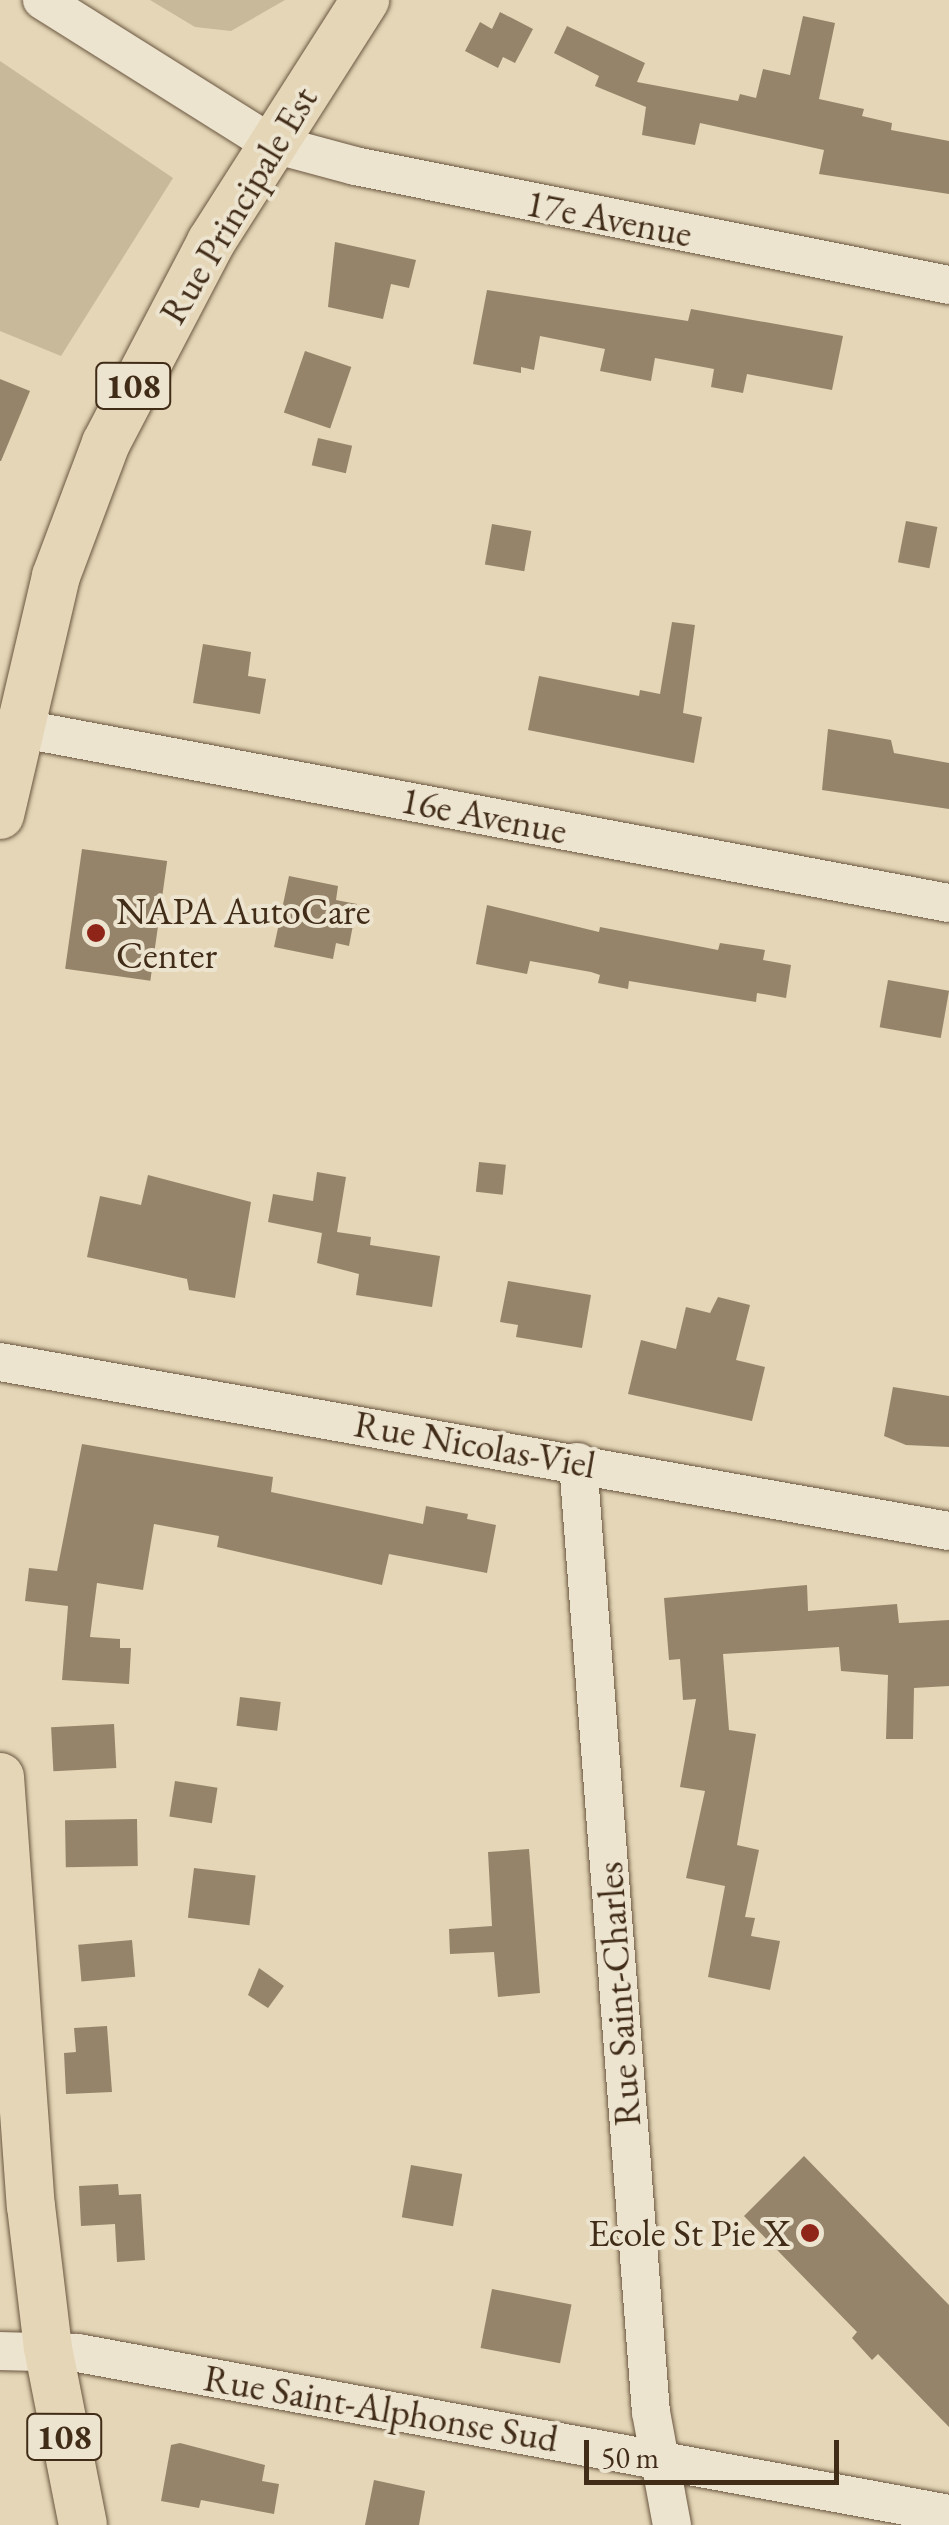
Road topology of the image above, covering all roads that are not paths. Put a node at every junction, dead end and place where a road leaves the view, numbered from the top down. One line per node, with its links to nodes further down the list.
1 (42, 0): 3 (street)
2 (365, 0): 3 (main road, Rue Principale Est / 108)
3 (270, 143): 4 (street, 17e Avenue); 5 (main road, Rue Principale Est / 108)
4 (949, 285)
5 (18, 728): 6 (main road, Rue Principale Est / 108); 7 (street, 16e Avenue)
6 (0, 816)
7 (949, 903)
8 (0, 1362): 9 (street, Rue Nicolas-Viel)
9 (578, 1462): 10 (street, Rue Nicolas-Viel); 15 (street, Rue Saint-Charles)
10 (949, 1531)
11 (0, 1778): 12 (main road, 108)
12 (6, 1962): 13 (main road, 108)
13 (48, 2348): 14 (street, Rue Saint-Alphonse Sud); 15 (street, Rue Saint-Alphonse Sud); 17 (main road, 108)
14 (0, 2351)
15 (658, 2459): 16 (street, Rue Saint-Alphonse Sud); 18 (street, Rue Saint-Charles)
16 (949, 2514)
17 (83, 2525)
18 (672, 2525)

